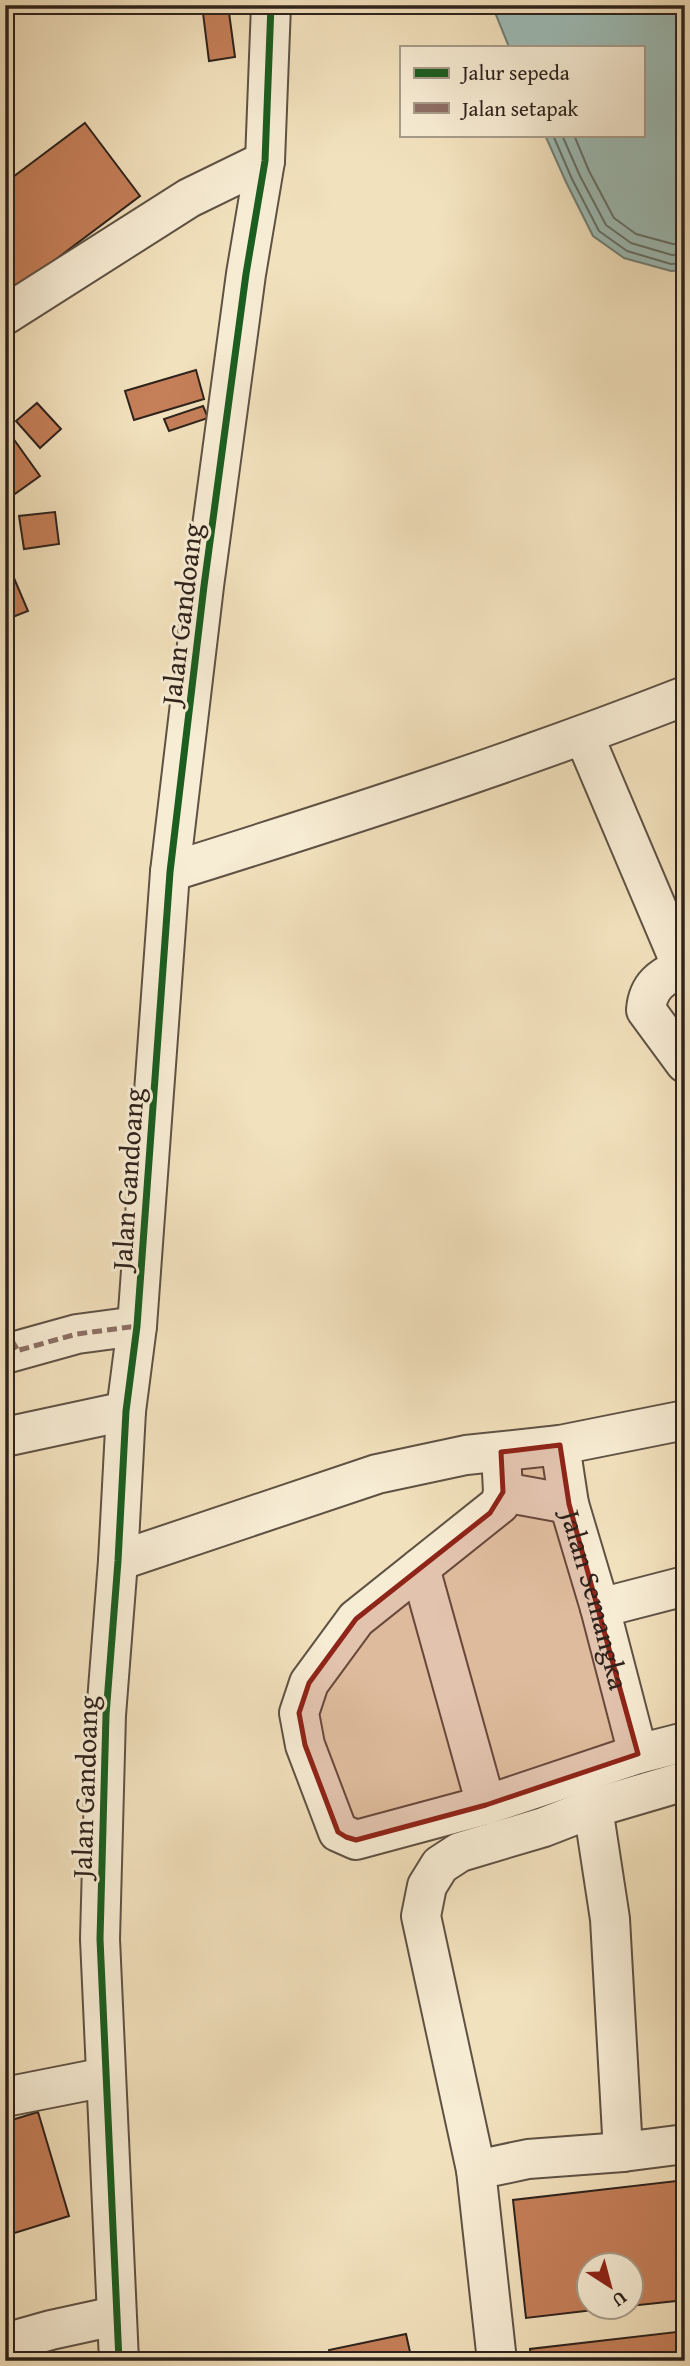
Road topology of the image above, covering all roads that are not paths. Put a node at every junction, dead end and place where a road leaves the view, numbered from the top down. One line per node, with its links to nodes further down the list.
1 (271, 5): 2 (street, Jalan Gandoang)
2 (265, 161): 3 (street); 6 (street, Jalan Gandoang)
3 (5, 315)
4 (685, 696): 5 (street)
5 (584, 736): 6 (street); 7 (street)
6 (170, 872): 9 (street, Jalan Gandoang)
7 (683, 966): 8 (street)
8 (685, 1063)
9 (137, 1326): 10 (street); 11 (street, Jalan Gandoang)
10 (9, 1344)
11 (126, 1411): 13 (street); 18 (street, Jalan Gandoang)
12 (685, 1420): 14 (street)
13 (5, 1437)
14 (560, 1446): 15 (street); 17 (street, Jalan Semangka)
15 (501, 1452): 16 (street); 18 (street)
16 (503, 1492): 17 (street); 19 (street)
17 (569, 1504): 21 (street, Jalan Semangka)
18 (118, 1561): 27 (street, Jalan Gandoang)
19 (420, 1568): 25 (street); 25 (street)
20 (685, 1586): 21 (street)
21 (600, 1608): 23 (street, Jalan Semangka)
22 (685, 1742): 23 (street)
23 (638, 1754): 25 (street)
24 (685, 1781): 26 (street)
25 (486, 1805)
26 (593, 1808): 30 (street); 31 (street)
27 (106, 2077): 28 (street); 32 (street, Jalan Gandoang)
28 (5, 2097)
29 (685, 2144): 30 (street)
30 (623, 2152): 31 (street)
31 (476, 2170): 35 (street)
32 (115, 2316): 33 (street); 34 (street, Jalan Gandoang)
33 (5, 2343)
34 (118, 2361)
35 (497, 2361)

